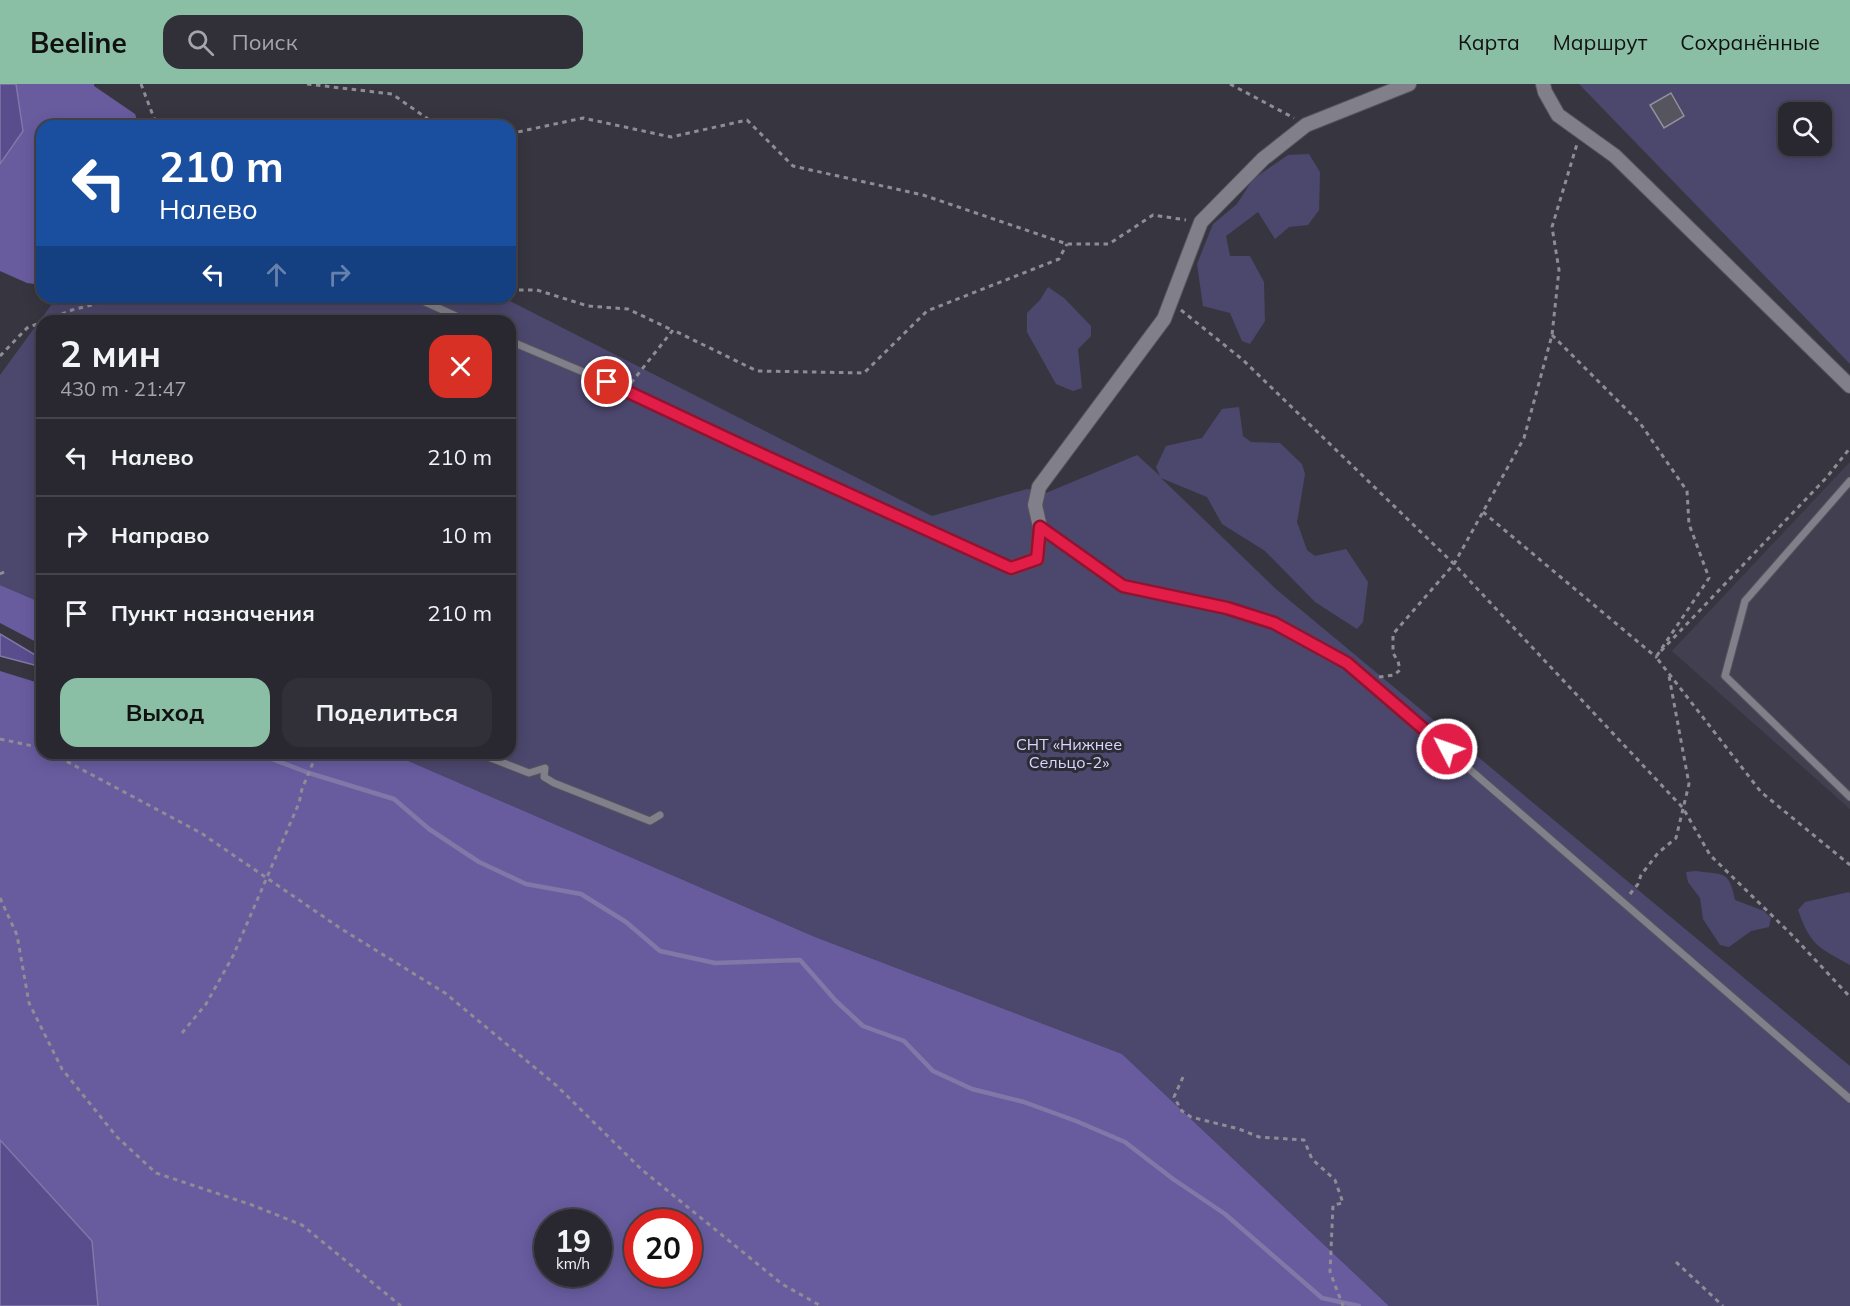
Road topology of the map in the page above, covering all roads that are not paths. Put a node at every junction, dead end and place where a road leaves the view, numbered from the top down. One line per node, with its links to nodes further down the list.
1 (1409, 84): 8 (street)
2 (1543, 84): 6 (street)
3 (427, 303): 4 (lane)
4 (453, 315)
5 (516, 344): 9 (lane)
6 (1850, 386)
7 (1850, 481): 11 (lane)
8 (1040, 527): 9 (street); 13 (lane)
9 (1011, 568)
10 (493, 759): 12 (lane)
11 (1850, 797)
12 (660, 815)
13 (1850, 1099)

